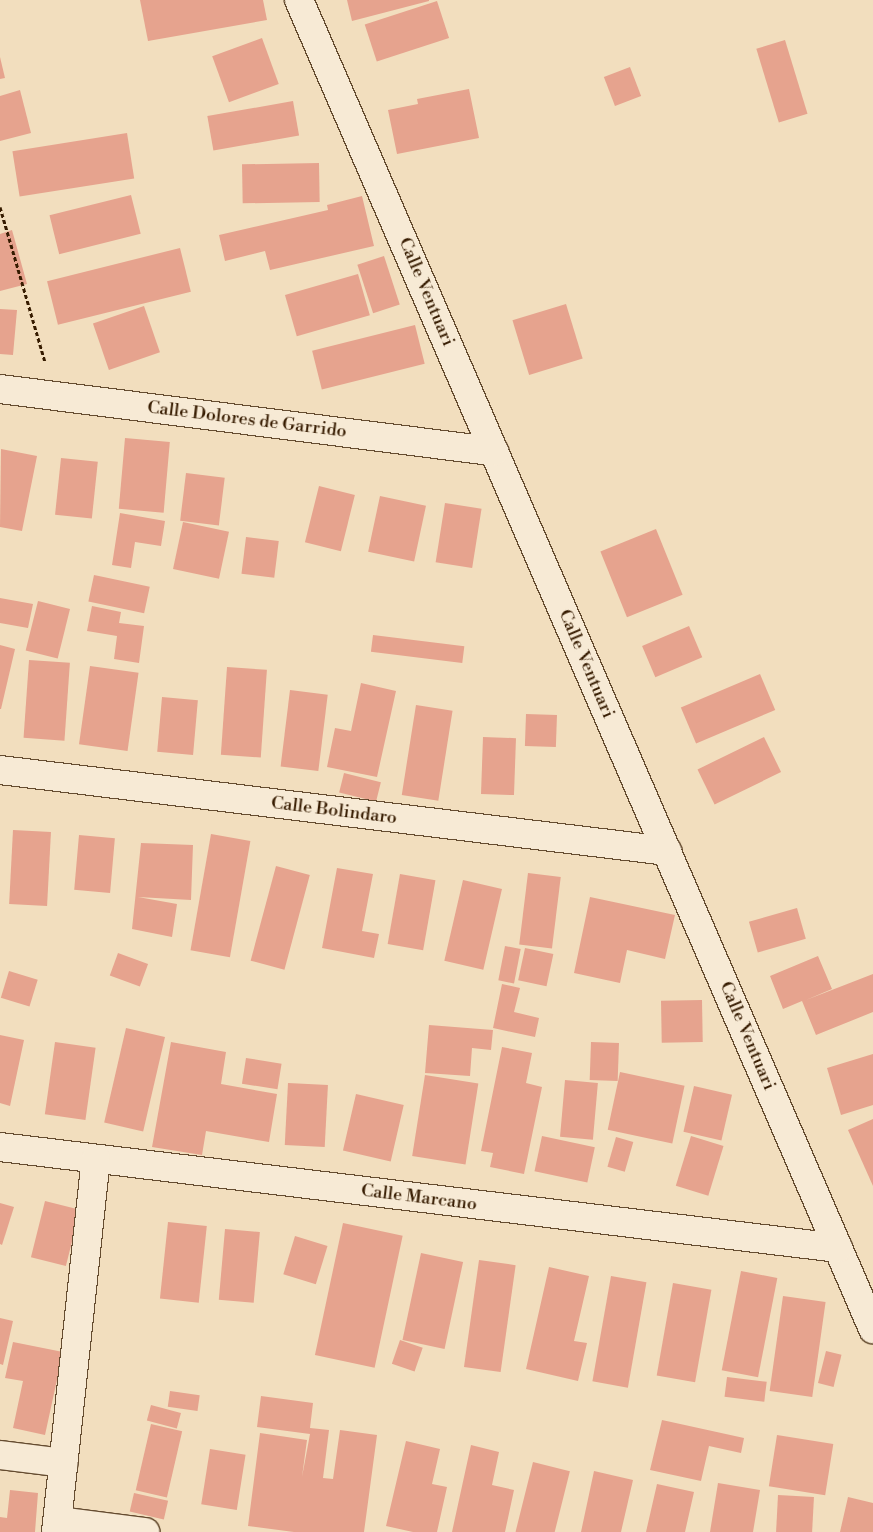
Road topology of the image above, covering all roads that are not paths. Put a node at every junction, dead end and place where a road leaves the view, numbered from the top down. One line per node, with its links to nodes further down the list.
1 (299, 0): 3 (street, Calle Ventuari)
2 (0, 388): 3 (street, Calle Dolores de Garrido)
3 (494, 451): 5 (street, Calle Ventuari)
4 (0, 770): 5 (street, Calle Bolindaro)
5 (667, 852): 8 (street, Calle Ventuari)
6 (0, 1147): 7 (street, Calle Marcano)
7 (96, 1159): 8 (street, Calle Marcano); 11 (street)
8 (838, 1248): 9 (street, Calle Ventuari)
9 (873, 1329)
10 (0, 1455): 11 (street)
11 (64, 1463): 12 (street)
12 (57, 1526): 13 (street)
13 (145, 1532)

